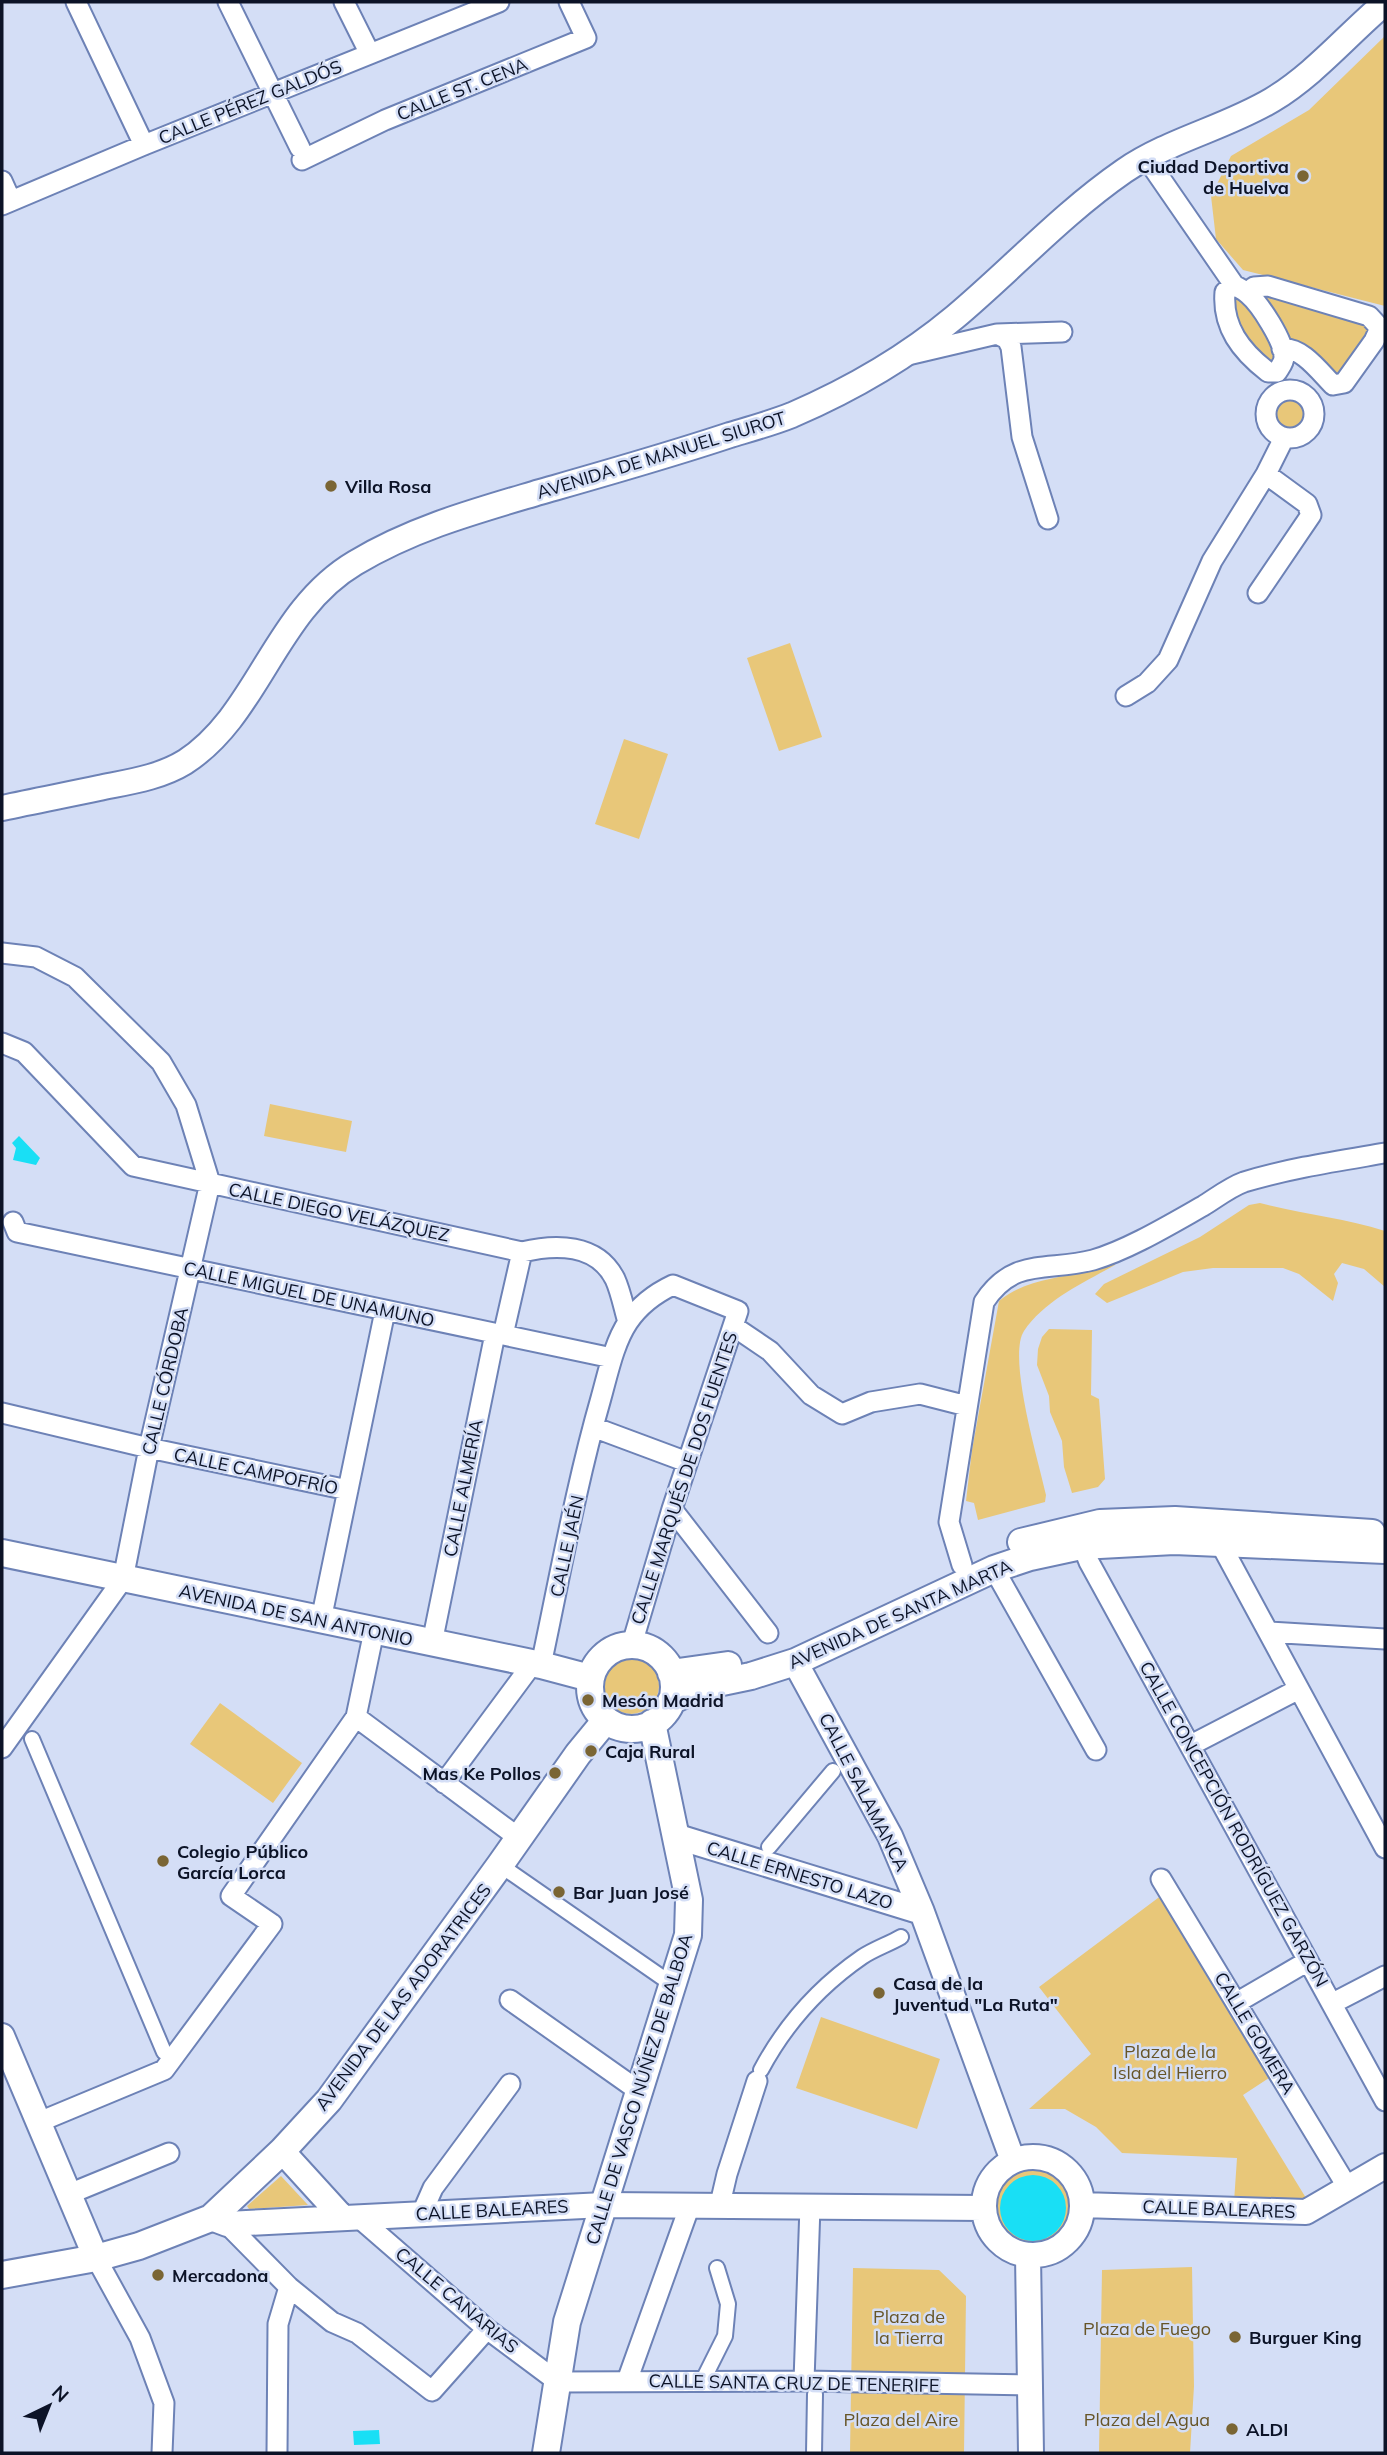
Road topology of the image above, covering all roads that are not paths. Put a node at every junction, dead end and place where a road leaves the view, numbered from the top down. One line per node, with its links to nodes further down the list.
1 (76, 2): 10 (street)
2 (228, 2): 9 (street)
3 (344, 2): 8 (street)
4 (499, 2): 7 (street, CALLE PÉREZ GALDÓS)
5 (569, 2): 9 (street, CALLE ST. CENA)
6 (1385, 3): 11 (street, AVENIDA DE MANUEL SIUROT)
7 (465, 8): 8 (street, CALLE PÉREZ GALDÓS)
8 (370, 54): 9 (street, CALLE PÉREZ GALDÓS)
9 (273, 94): 10 (street, CALLE PÉREZ GALDÓS)
10 (144, 145): 13 (street, CALLE PÉREZ GALDÓS)
11 (1147, 159): 14 (street); 19 (street, AVENIDA DE MANUEL SIUROT)
12 (2, 181): 13 (street)
13 (6, 203)
14 (1241, 289): 15 (street); 18 (street); 20 (street)
15 (1383, 328): 18 (street)
16 (1062, 332): 17 (street)
17 (997, 334): 19 (street); 24 (street)
18 (1282, 349): 20 (street)
19 (901, 357): 27 (street, AVENIDA DE MANUEL SIUROT)
20 (1277, 372): 21 (street)
21 (1285, 391): 22 (street); 22 (street)
22 (1284, 438): 23 (street)
23 (1266, 474): 25 (street); 26 (street)
24 (1048, 519)
25 (1258, 593)
26 (1126, 696)
27 (2, 808)
28 (2, 953): 31 (street, CALLE DIEGO VELÁZQUEZ)
29 (2, 1043): 31 (street)
30 (1385, 1153): 40 (street)
31 (210, 1183): 33 (street, CALLE DIEGO VELÁZQUEZ); 34 (street, CALLE CÓRDOBA)
32 (13, 1222): 34 (street, CALLE MIGUEL DE UNAMUNO)
33 (522, 1252): 37 (street, CALLE DIEGO VELÁZQUEZ); 38 (street, CALLE ALMERÍA)
34 (191, 1269): 35 (street, CALLE MIGUEL DE UNAMUNO); 43 (street, CALLE CÓRDOBA)
35 (385, 1311): 38 (street, CALLE MIGUEL DE UNAMUNO); 45 (street)
36 (735, 1319): 37 (street); 40 (street); 44 (street, CALLE MARQUÉS DE DOS FUENTES)
37 (628, 1322): 39 (street, CALLE JAÉN)
38 (498, 1334): 39 (street, CALLE MIGUEL DE UNAMUNO); 60 (street, CALLE ALMERÍA)
39 (612, 1358): 42 (street, CALLE JAÉN)
40 (967, 1406): 52 (street)
41 (2, 1413): 43 (street, CALLE CAMPOFRÍO)
42 (593, 1427): 44 (street); 63 (street, CALLE JAÉN)
43 (149, 1448): 45 (street, CALLE CAMPOFRÍO); 54 (street, CALLE CÓRDOBA)
44 (687, 1462): 46 (street, CALLE MARQUÉS DE DOS FUENTES)
45 (348, 1490): 55 (street)
46 (672, 1509): 58 (street); 61 (street, CALLE MARQUÉS DE DOS FUENTES)
47 (1221, 1532): 48 (main road, AVENIDA DE SANTA MARTA); 49 (main road, AVENIDA DE SANTA MARTA); 50 (main road, AVENIDA DE SANTA MARTA); 57 (street)
48 (1385, 1534)
49 (1079, 1537): 52 (main road, AVENIDA DE SANTA MARTA); 53 (main road, AVENIDA DE SANTA MARTA); 72 (street, CALLE CONCEPCIÓN RODRÍGUEZ GARZÓN)
50 (1385, 1550)
51 (2, 1553): 54 (main road, AVENIDA DE SAN ANTONIO)
52 (962, 1564): 64 (main road, AVENIDA DE SANTA MARTA)
53 (994, 1569): 62 (main road, AVENIDA DE SANTA MARTA); 74 (street)
54 (123, 1579): 55 (main road, AVENIDA DE SAN ANTONIO); 73 (street)
55 (321, 1620): 56 (main road, AVENIDA DE SAN ANTONIO)
56 (374, 1631): 60 (main road, AVENIDA DE SAN ANTONIO); 68 (street)
57 (1268, 1632): 59 (street); 66 (street)
58 (768, 1633)
59 (1385, 1639)
60 (432, 1643): 63 (main road, AVENIDA DE SAN ANTONIO)
61 (632, 1644): 64 (main road); 65 (main road)
62 (795, 1662): 67 (main road, AVENIDA DE SANTA MARTA); 83 (street, CALLE SALAMANCA)
63 (537, 1664): 65 (main road, AVENIDA DE SAN ANTONIO); 76 (street)
64 (671, 1673): 67 (main road)
65 (590, 1678): 69 (main road)
66 (1299, 1689): 72 (street); 80 (street)
67 (671, 1701): 70 (main road)
68 (356, 1717): 76 (street); 97 (street)
69 (606, 1720): 70 (main road); 78 (main road, AVENIDA DE LAS ADORATRICES)
70 (652, 1723): 77 (main road, CALLE DE VASCO NÚÑEZ DE BALBOA)
71 (32, 1739): 92 (street)
72 (1191, 1745): 85 (street, CALLE CONCEPCIÓN RODRÍGUEZ GARZÓN)
73 (2, 1748)
74 (1096, 1750)
75 (833, 1771): 79 (street)
76 (444, 1783): 78 (street)
77 (678, 1837): 83 (street, CALLE ERNESTO LAZO); 87 (main road, CALLE DE VASCO NÚÑEZ DE BALBOA)
78 (519, 1838): 81 (main road, AVENIDA DE LAS ADORATRICES)
79 (769, 1847)
80 (1385, 1848)
81 (500, 1865): 87 (street); 98 (main road, AVENIDA DE LAS ADORATRICES)
82 (1161, 1879): 89 (street, CALLE GOMERA)
83 (922, 1912): 100 (street, CALLE SALAMANCA)
84 (901, 1937): 93 (street)
85 (1308, 1961): 89 (street); 90 (street, CALLE CONCEPCIÓN RODRÍGUEZ GARZÓN)
86 (1385, 1976): 90 (street)
87 (673, 1985): 95 (main road, CALLE DE VASCO NÚÑEZ DE BALBOA)
88 (510, 2000): 95 (street)
89 (1236, 2003): 102 (street, CALLE GOMERA)
90 (1333, 2003): 96 (street, CALLE CONCEPCIÓN RODRÍGUEZ GARZÓN)
91 (2, 2036): 97 (street)
92 (164, 2052)
93 (759, 2075): 104 (street)
94 (510, 2084): 110 (street)
95 (639, 2091): 106 (main road, CALLE DE VASCO NÚÑEZ DE BALBOA)
96 (1385, 2101)
97 (39, 2122): 103 (street)
98 (282, 2151): 111 (street, CALLE CANARIAS); 112 (main road, AVENIDA DE LAS ADORATRICES)
99 (169, 2153): 103 (street)
100 (1013, 2161): 105 (street); 109 (street)
101 (1385, 2166): 102 (street, CALLE BALEARES)
102 (1348, 2188): 105 (street, CALLE BALEARES)
103 (69, 2194): 114 (street)
104 (720, 2204): 107 (street, CALLE BALEARES); 108 (street, CALLE BALEARES)
105 (1082, 2204): 113 (street)
106 (604, 2205): 107 (street, CALLE BALEARES); 110 (street, CALLE BALEARES); 120 (main road, CALLE DE VASCO NÚÑEZ DE BALBOA)
107 (690, 2206): 119 (street)
108 (810, 2206): 109 (street, CALLE BALEARES); 123 (street)
109 (984, 2208): 113 (street)
110 (422, 2213): 111 (street, CALLE BALEARES)
111 (350, 2217): 112 (street, CALLE BALEARES); 118 (street, CALLE CANARIAS)
112 (219, 2221): 114 (main road, AVENIDA DE LAS ADORATRICES); 117 (street)
113 (1028, 2255): 122 (street)
114 (96, 2258): 116 (main road, AVENIDA DE LAS ADORATRICES); 124 (street)
115 (717, 2268): 121 (street)
116 (2, 2275)
117 (289, 2287): 118 (street); 125 (street)
118 (487, 2329): 120 (street, CALLE CANARIAS)
119 (627, 2381): 120 (street, CALLE SANTA CRUZ DE TENERIFE); 121 (street, CALLE SANTA CRUZ DE TENERIFE)
120 (558, 2382): 126 (main road, CALLE DE VASCO NÚÑEZ DE BALBOA)
121 (702, 2382): 123 (street, CALLE SANTA CRUZ DE TENERIFE)
122 (1029, 2385): 123 (street, CALLE SANTA CRUZ DE TENERIFE); 128 (street)
123 (809, 2387): 127 (street)
124 (162, 2453)
125 (277, 2453)
126 (546, 2453)
127 (814, 2453)
128 (1031, 2453)

